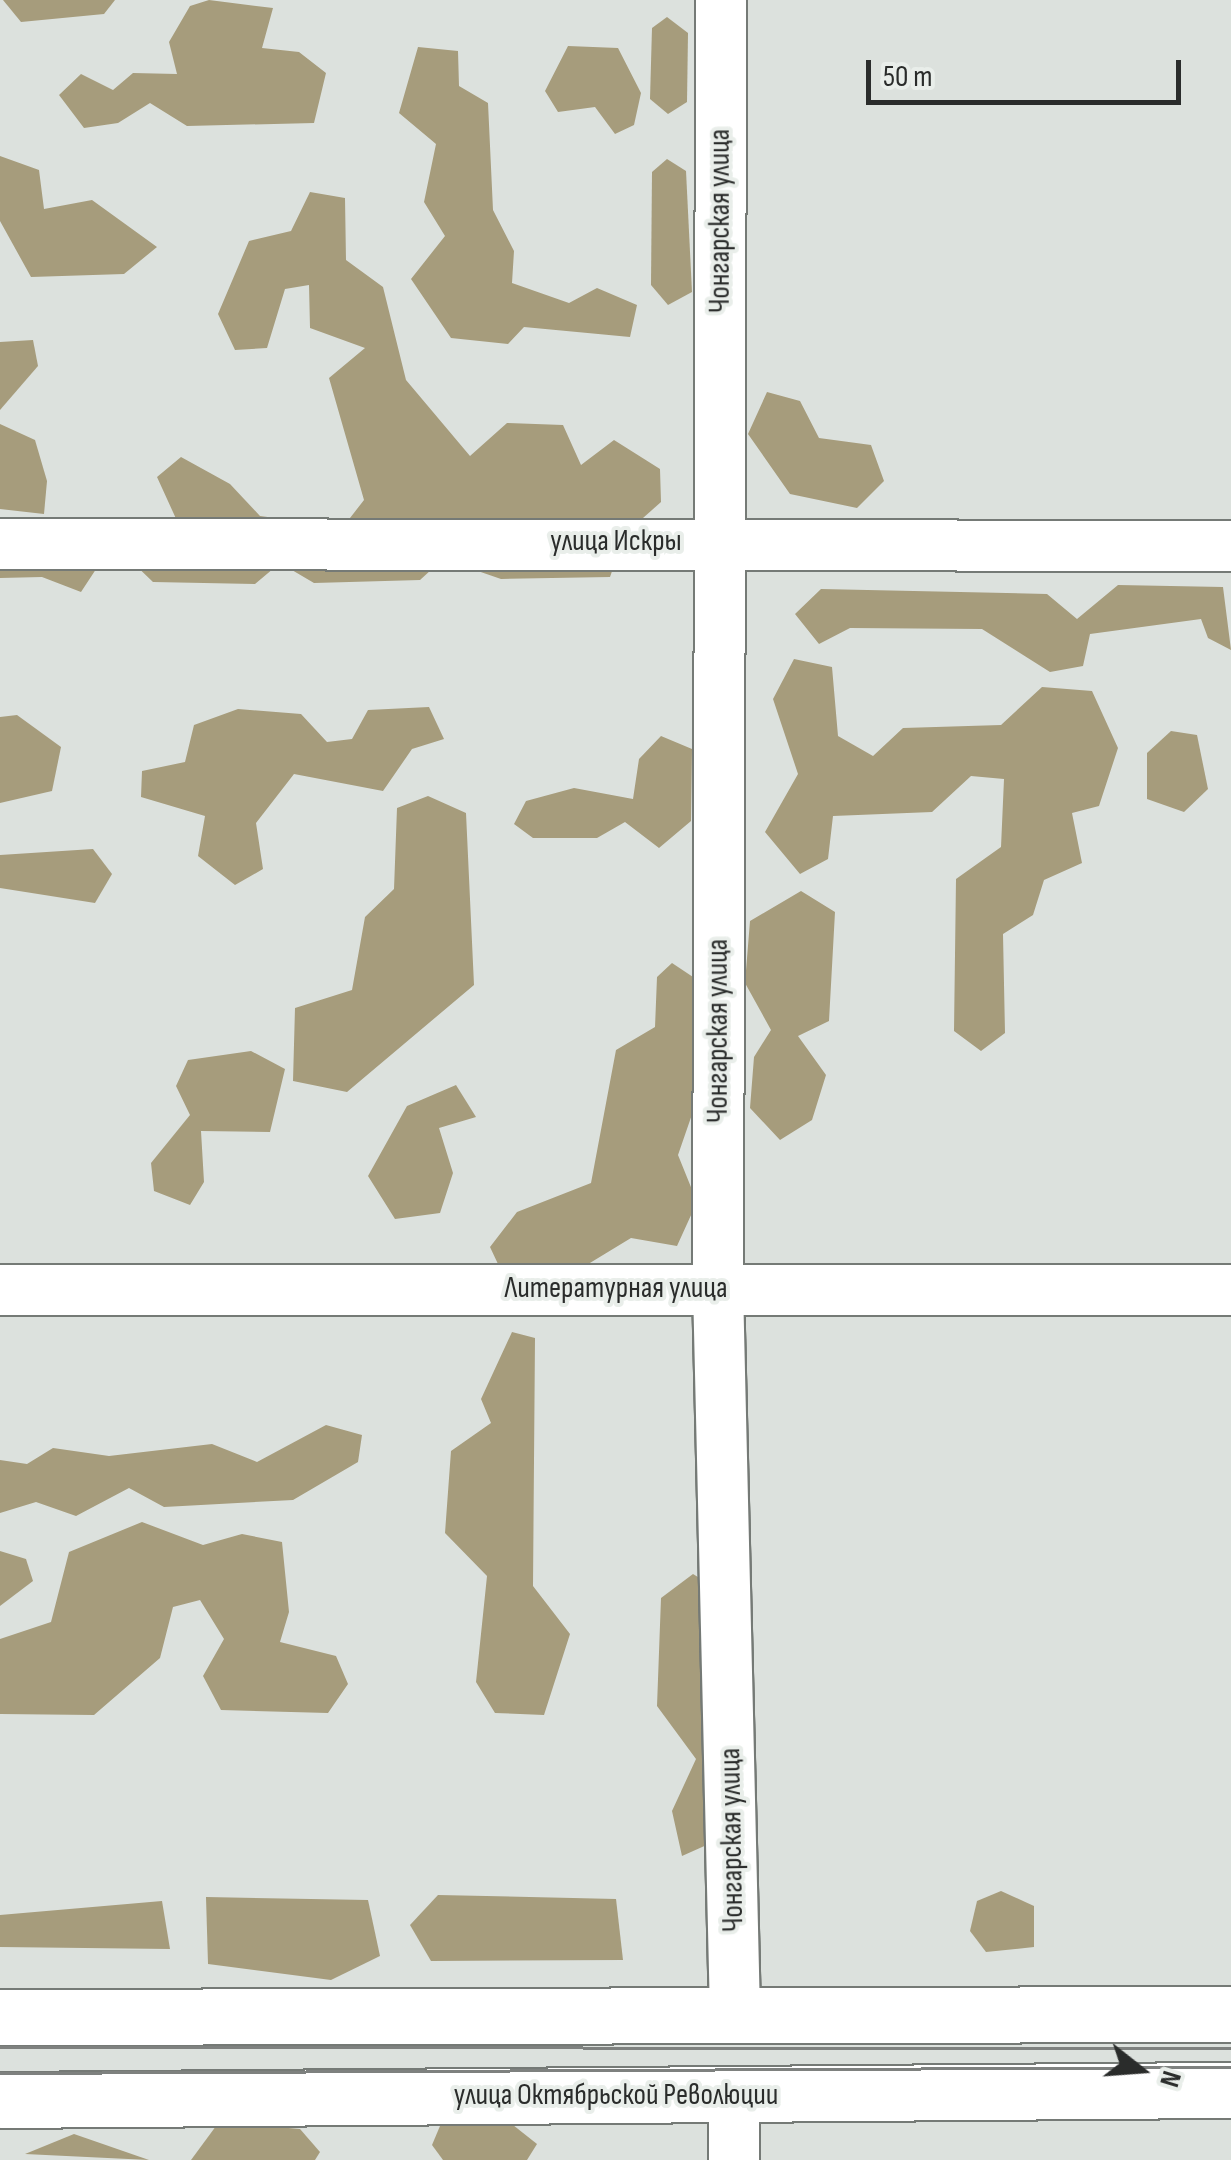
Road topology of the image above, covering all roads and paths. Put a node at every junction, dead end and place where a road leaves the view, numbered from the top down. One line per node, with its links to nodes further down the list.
1 (720, 0): 2 (street, Чонгарская улица)
2 (719, 541): 3 (street, улица Искры); 4 (street, улица Искры); 5 (street, Чонгарская улица)
3 (0, 544)
4 (1231, 546)
5 (718, 1287): 6 (street, Литературная улица); 7 (street, Литературная улица); 10 (street, Чонгарская улица)
6 (0, 1290)
7 (1231, 1290)
8 (1222, 2013): 10 (main road, улица Октябрьской Революции); 11 (main road)
9 (0, 2017): 10 (main road, улица Октябрьской Революции)
10 (735, 2057): 11 (main road, улица Октябрьской Революции); 12 (main road, улица Октябрьской Революции); 13 (street, Чонгарская улица)
11 (1223, 2090)
12 (0, 2100)
13 (734, 2160)

